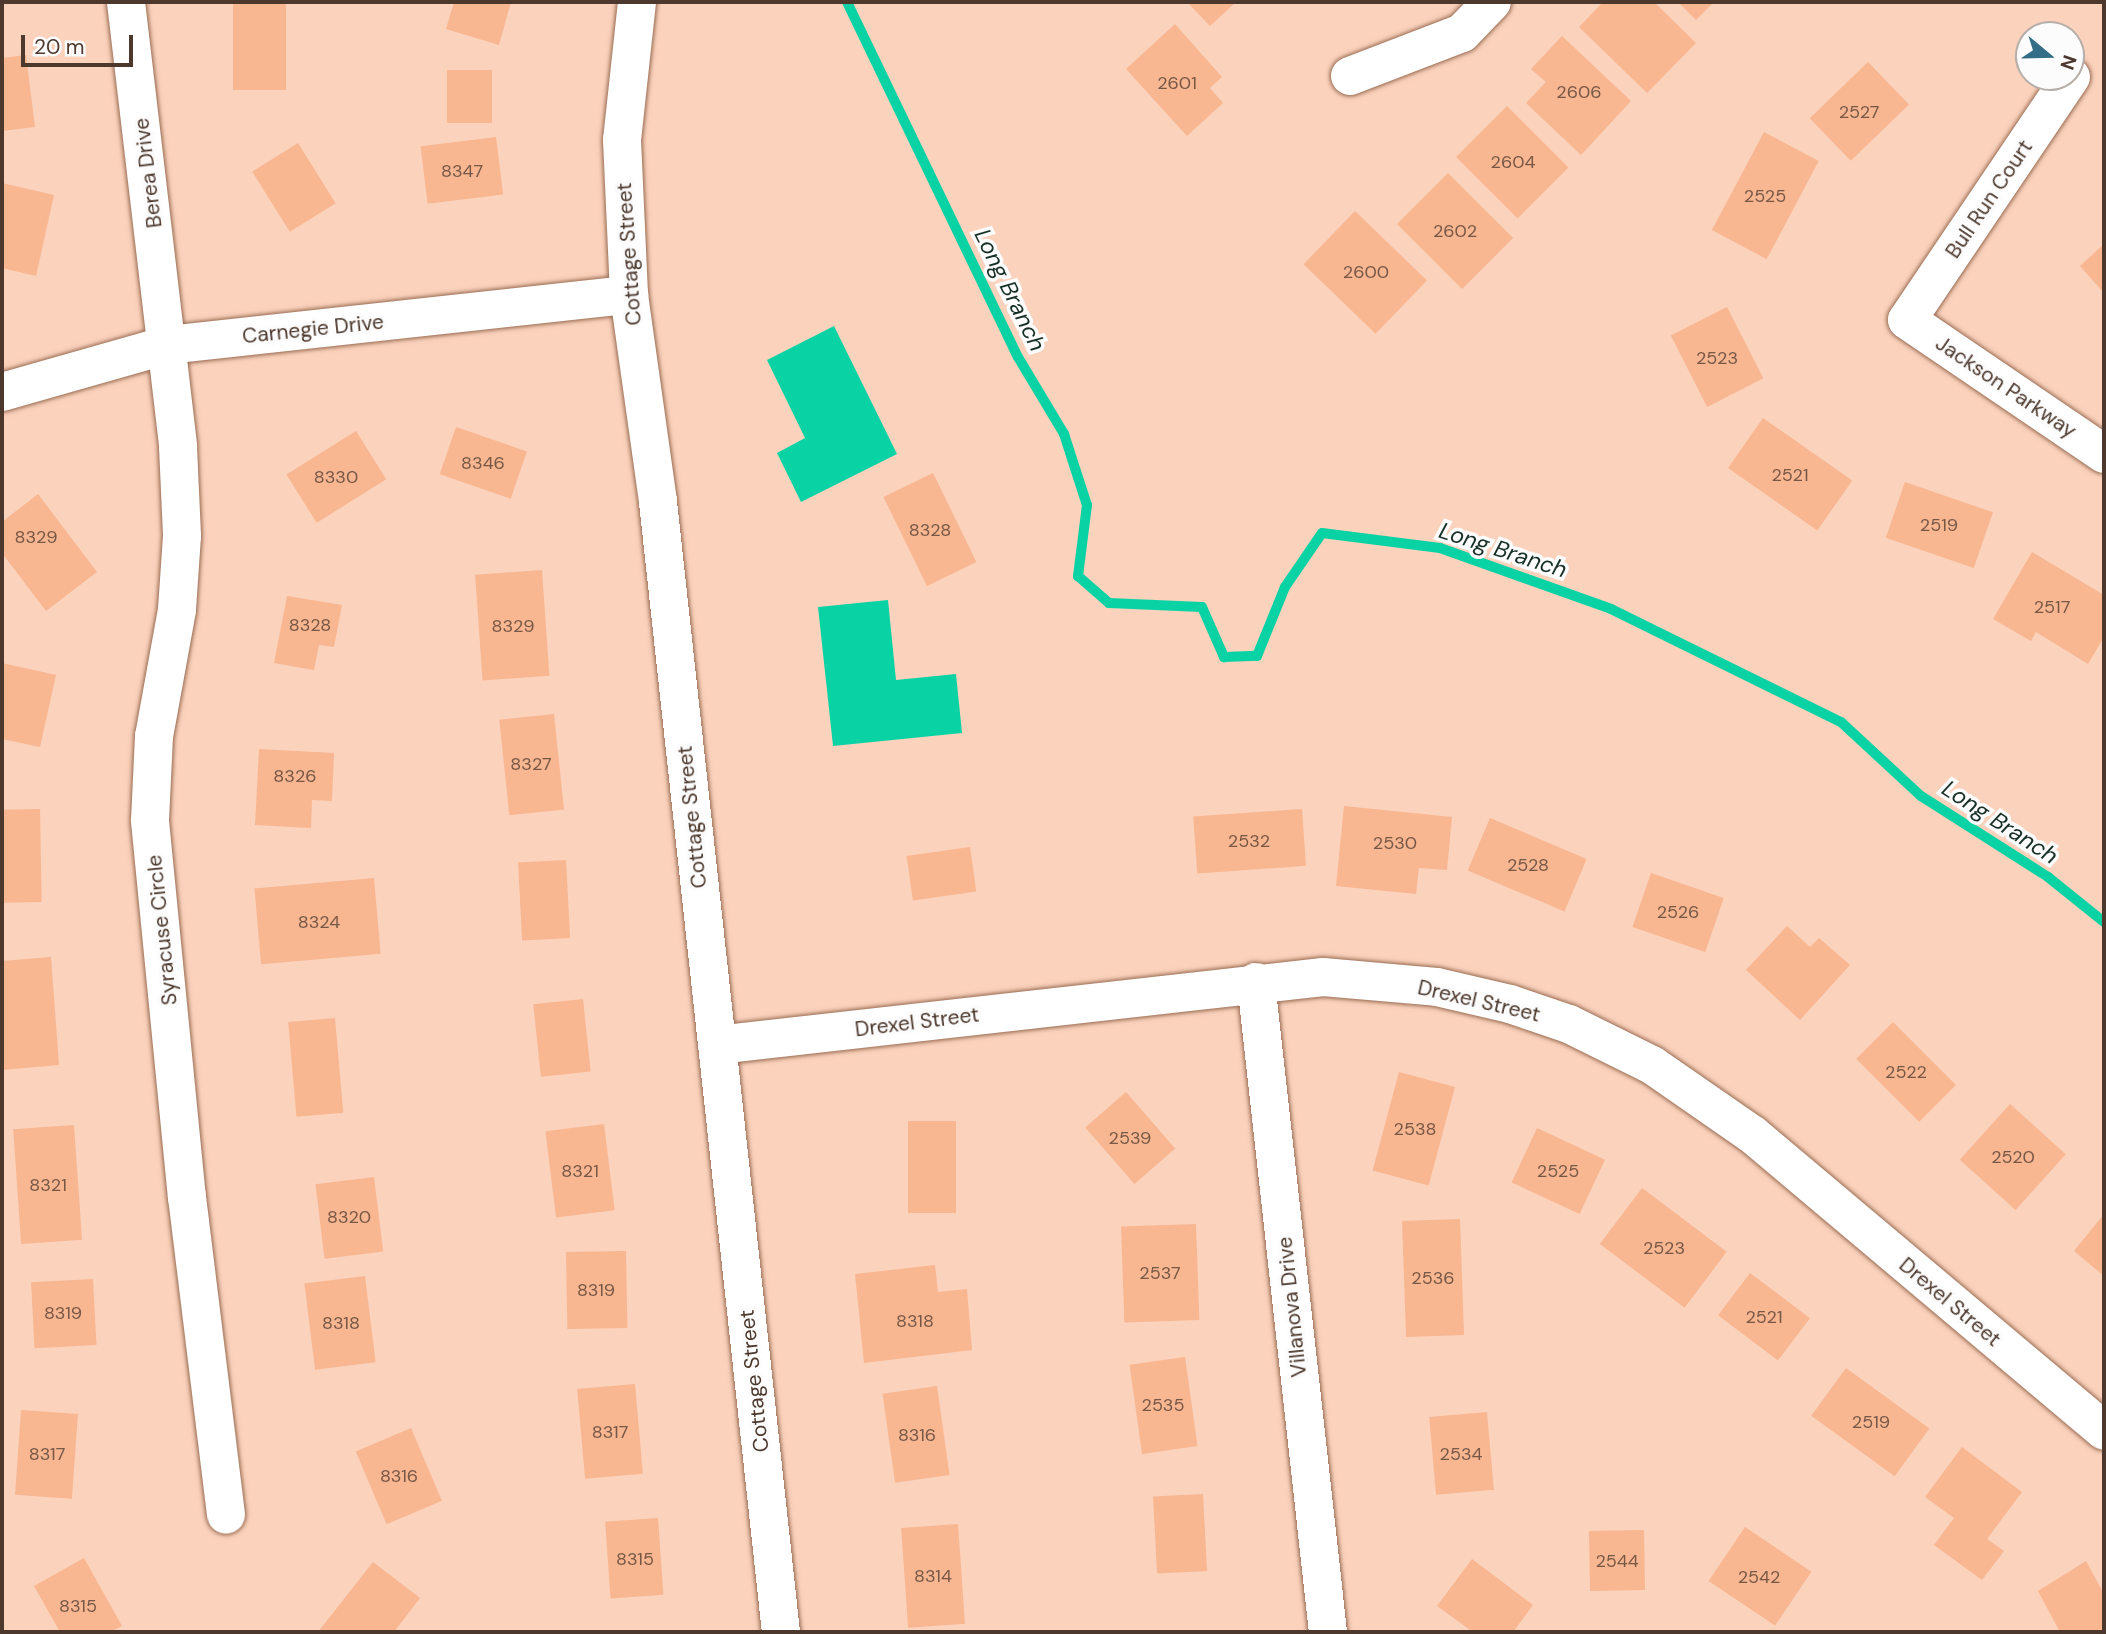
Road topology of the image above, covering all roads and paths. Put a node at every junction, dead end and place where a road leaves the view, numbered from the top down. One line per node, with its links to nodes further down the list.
1 (126, 2): 8 (street, Berea Drive)
2 (638, 2): 6 (street, Cottage Street)
3 (1492, 2): 4 (street)
4 (1350, 76)
5 (2062, 91): 7 (street, Bull Run Court)
6 (629, 295): 8 (street, Carnegie Drive); 12 (street, Cottage Street)
7 (1907, 320): 10 (street, Jackson Parkway)
8 (167, 345): 9 (street, Carnegie Drive); 14 (street, Syracuse Circle)
9 (2, 392)
10 (2104, 454)
11 (1256, 982): 12 (street, Drexel Street); 13 (street, Drexel Street); 16 (street, Villanova Drive)
12 (717, 1045): 15 (street, Cottage Street)
13 (2104, 1432)
14 (226, 1515)
15 (781, 1632)
16 (1328, 1632)

